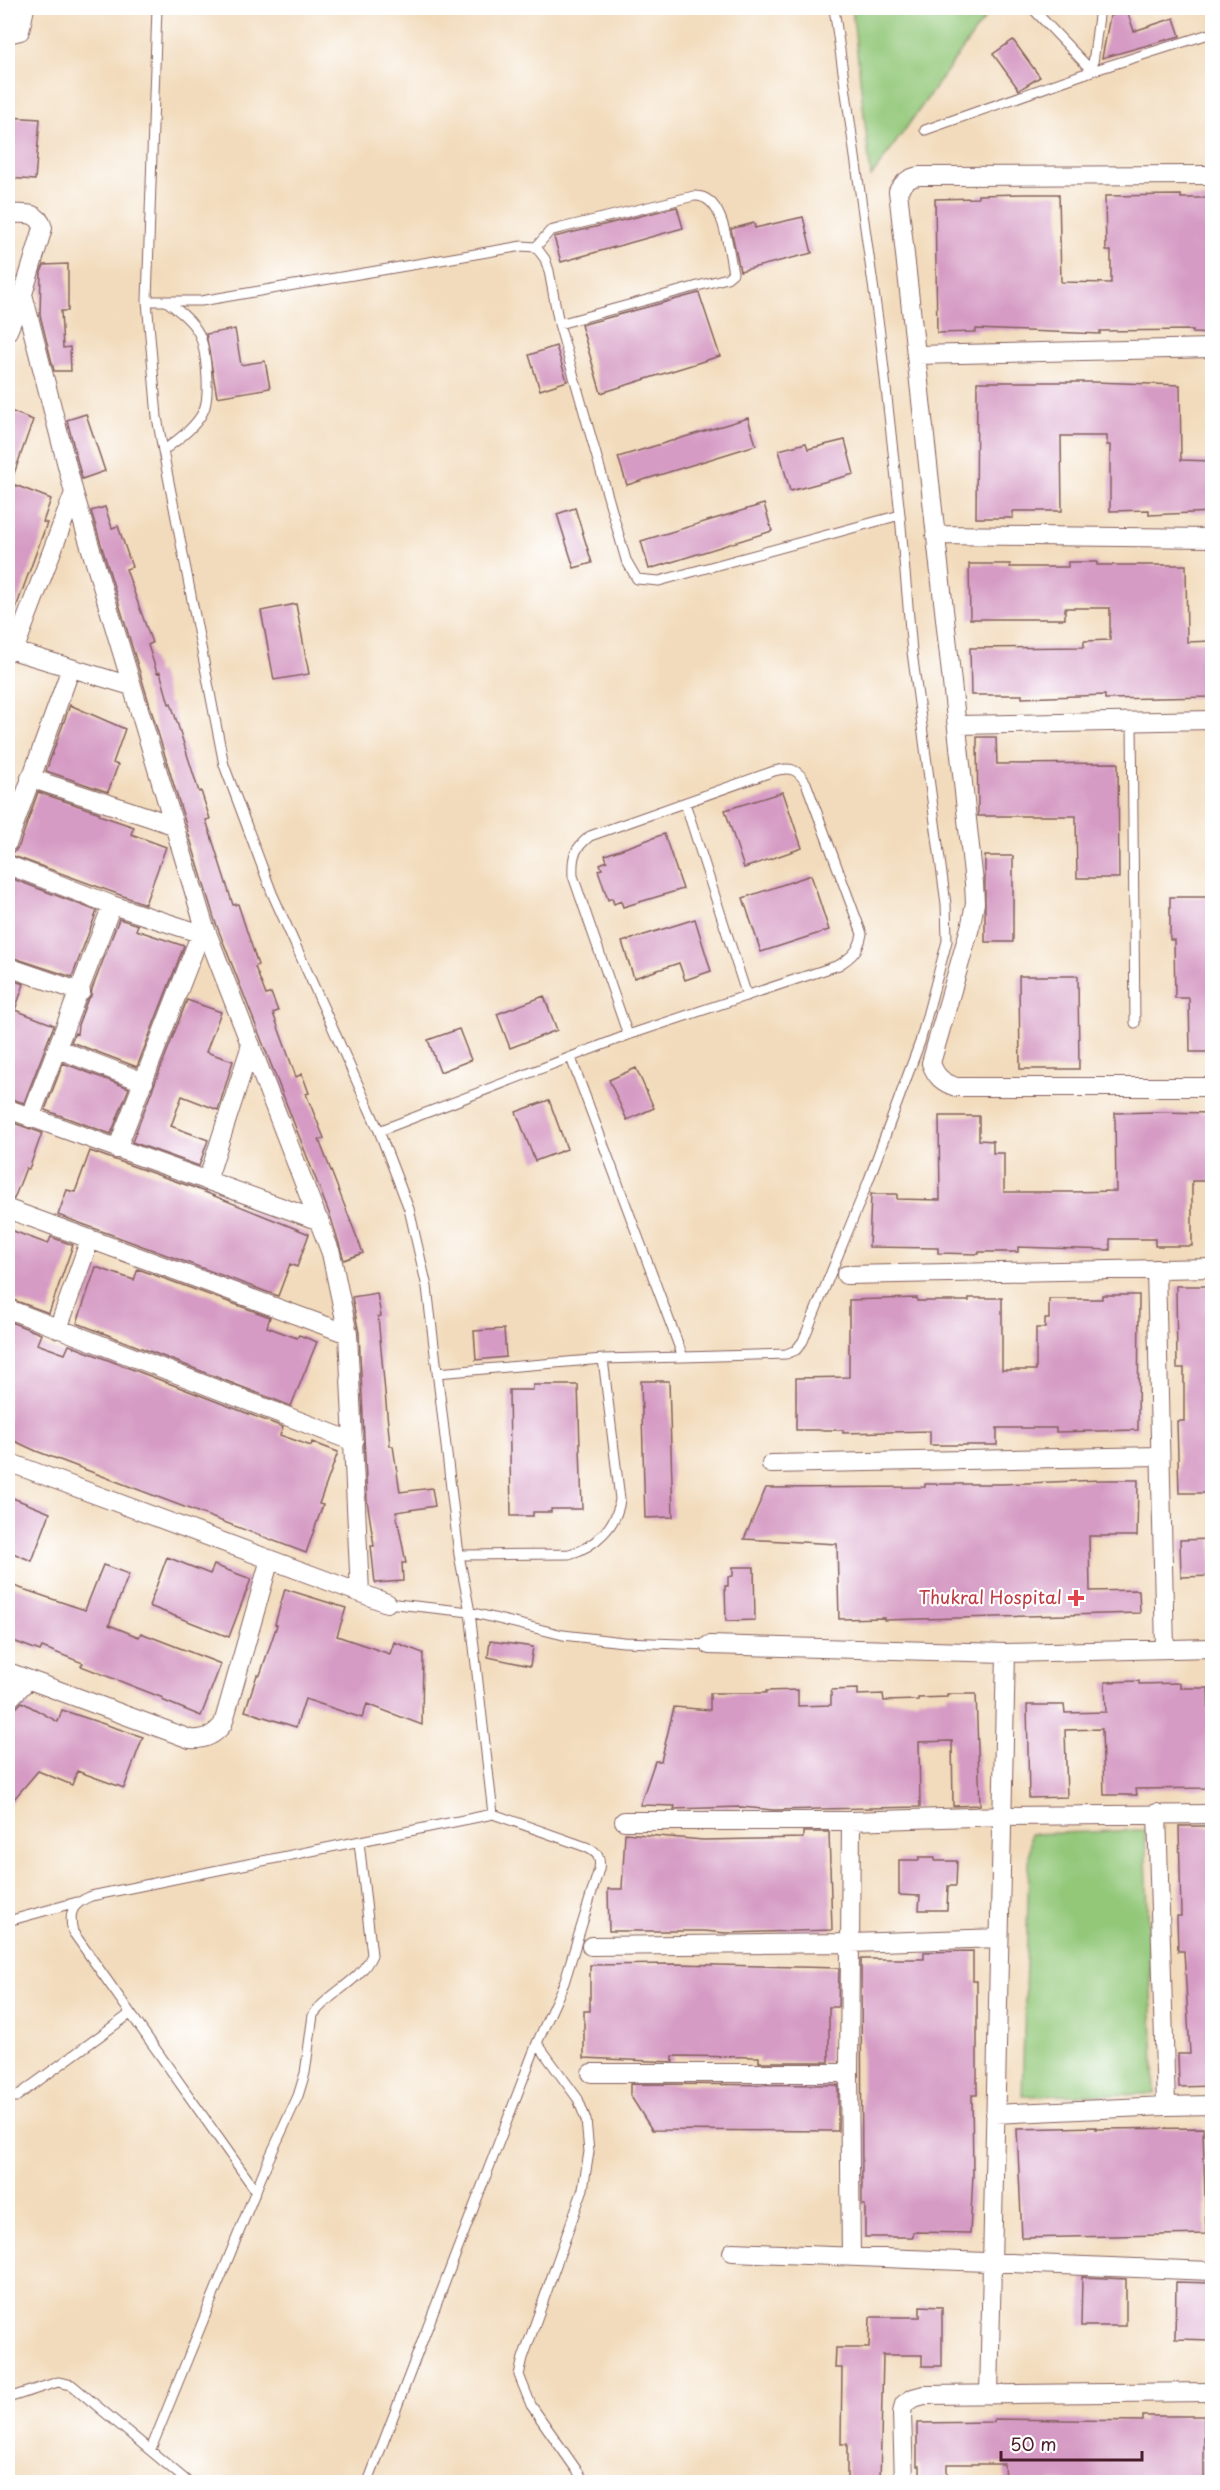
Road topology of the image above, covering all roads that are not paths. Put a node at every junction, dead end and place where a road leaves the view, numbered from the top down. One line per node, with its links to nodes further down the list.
1 (25, 8): 7 (street)
2 (157, 8): 14 (lane)
3 (834, 8): 22 (lane)
4 (1032, 8): 8 (lane)
5 (1100, 8): 8 (lane)
6 (1212, 33): 8 (lane)
7 (8, 34)
8 (1092, 71): 9 (lane)
9 (925, 130)
10 (1212, 175): 19 (street)
11 (8, 214): 13 (street)
12 (536, 247): 15 (lane); 16 (lane); 16 (lane)
13 (23, 294): 17 (street); 21 (street)
14 (147, 301): 15 (lane); 20 (lane)
15 (166, 301): 20 (lane)
16 (559, 324): 22 (lane)
17 (8, 331)
18 (1212, 348): 19 (street)
19 (917, 355): 23 (street)
20 (163, 451): 50 (lane)
21 (74, 493): 25 (street); 27 (street)
22 (900, 515): 62 (lane)
23 (935, 535): 24 (street); 30 (street)
24 (1212, 538)
25 (11, 650): 26 (street)
26 (71, 668): 27 (street); 31 (street)
27 (131, 686): 33 (street)
28 (1212, 720): 29 (street)
29 (1132, 721): 30 (street); 41 (lane)
30 (958, 724): 47 (street)
31 (30, 778): 33 (street); 34 (street)
32 (685, 803): 40 (lane); 40 (lane); 42 (lane)
33 (173, 825): 37 (street)
34 (8, 842)
35 (8, 865): 36 (street)
36 (112, 904): 37 (street); 39 (street)
37 (203, 930): 43 (street); 46 (street)
38 (8, 967): 39 (street)
39 (81, 992): 44 (street)
40 (747, 996): 42 (lane)
41 (1135, 1023)
42 (628, 1035): 45 (lane)
43 (251, 1045): 52 (street); 54 (street)
44 (58, 1049): 46 (street); 49 (street)
45 (571, 1058): 50 (lane); 62 (lane)
46 (144, 1082): 51 (street)
47 (1212, 1087)
48 (8, 1109): 49 (street)
49 (30, 1118): 51 (street)
50 (379, 1131): 64 (lane)
51 (117, 1149): 52 (street)
52 (207, 1181): 54 (street)
53 (8, 1209): 55 (street)
54 (320, 1221): 61 (street)
55 (90, 1239): 60 (street); 61 (street)
56 (1212, 1268): 57 (street)
57 (1156, 1269): 58 (street); 66 (street)
58 (846, 1275)
59 (8, 1309): 60 (street)
60 (58, 1329): 65 (street)
61 (348, 1334): 65 (street)
62 (683, 1357): 63 (lane)
63 (603, 1359): 64 (lane); 69 (lane)
64 (437, 1373): 69 (lane)
65 (354, 1442): 71 (street)
66 (1160, 1456): 68 (street); 76 (street)
67 (8, 1462): 70 (street)
68 (771, 1464)
69 (459, 1555): 73 (lane)
70 (270, 1559): 71 (street); 79 (street)
71 (360, 1593): 72 (street)
72 (387, 1603): 73 (lane)
73 (470, 1612): 74 (lane); 81 (lane)
74 (709, 1644): 77 (street)
75 (1212, 1648): 76 (street)
76 (1165, 1649): 77 (street)
77 (1006, 1653): 84 (street)
78 (8, 1672): 79 (street)
79 (28, 1680): 80 (street)
80 (8, 1700)
81 (493, 1814): 87 (lane); 94 (lane)
82 (1157, 1814): 83 (street); 84 (street); 99 (street)
83 (1212, 1814)
84 (1002, 1815): 86 (street); 90 (street)
85 (624, 1821): 86 (street)
86 (851, 1821): 91 (street)
87 (359, 1842): 88 (lane); 101 (lane)
88 (78, 1901): 89 (lane); 93 (lane)
89 (8, 1921)
90 (999, 1938): 91 (street); 100 (street)
91 (851, 1943): 92 (street); 96 (street)
92 (591, 1946)
93 (130, 2014): 97 (lane); 101 (lane)
94 (537, 2043): 111 (lane); 112 (lane)
95 (591, 2073): 96 (street)
96 (849, 2073): 103 (street)
97 (16, 2097)
98 (1212, 2105): 99 (street)
99 (1166, 2106): 100 (street)
100 (995, 2114): 104 (street)
101 (256, 2191): 109 (lane)
102 (732, 2252): 103 (street)
103 (851, 2257): 104 (street)
104 (992, 2262): 105 (street); 107 (street)
105 (1212, 2271)
106 (1212, 2392): 107 (street)
107 (988, 2395): 113 (street)
108 (8, 2398): 109 (lane)
109 (151, 2449): 110 (lane)
110 (188, 2482)
111 (368, 2482)
112 (585, 2482)
113 (904, 2482)

